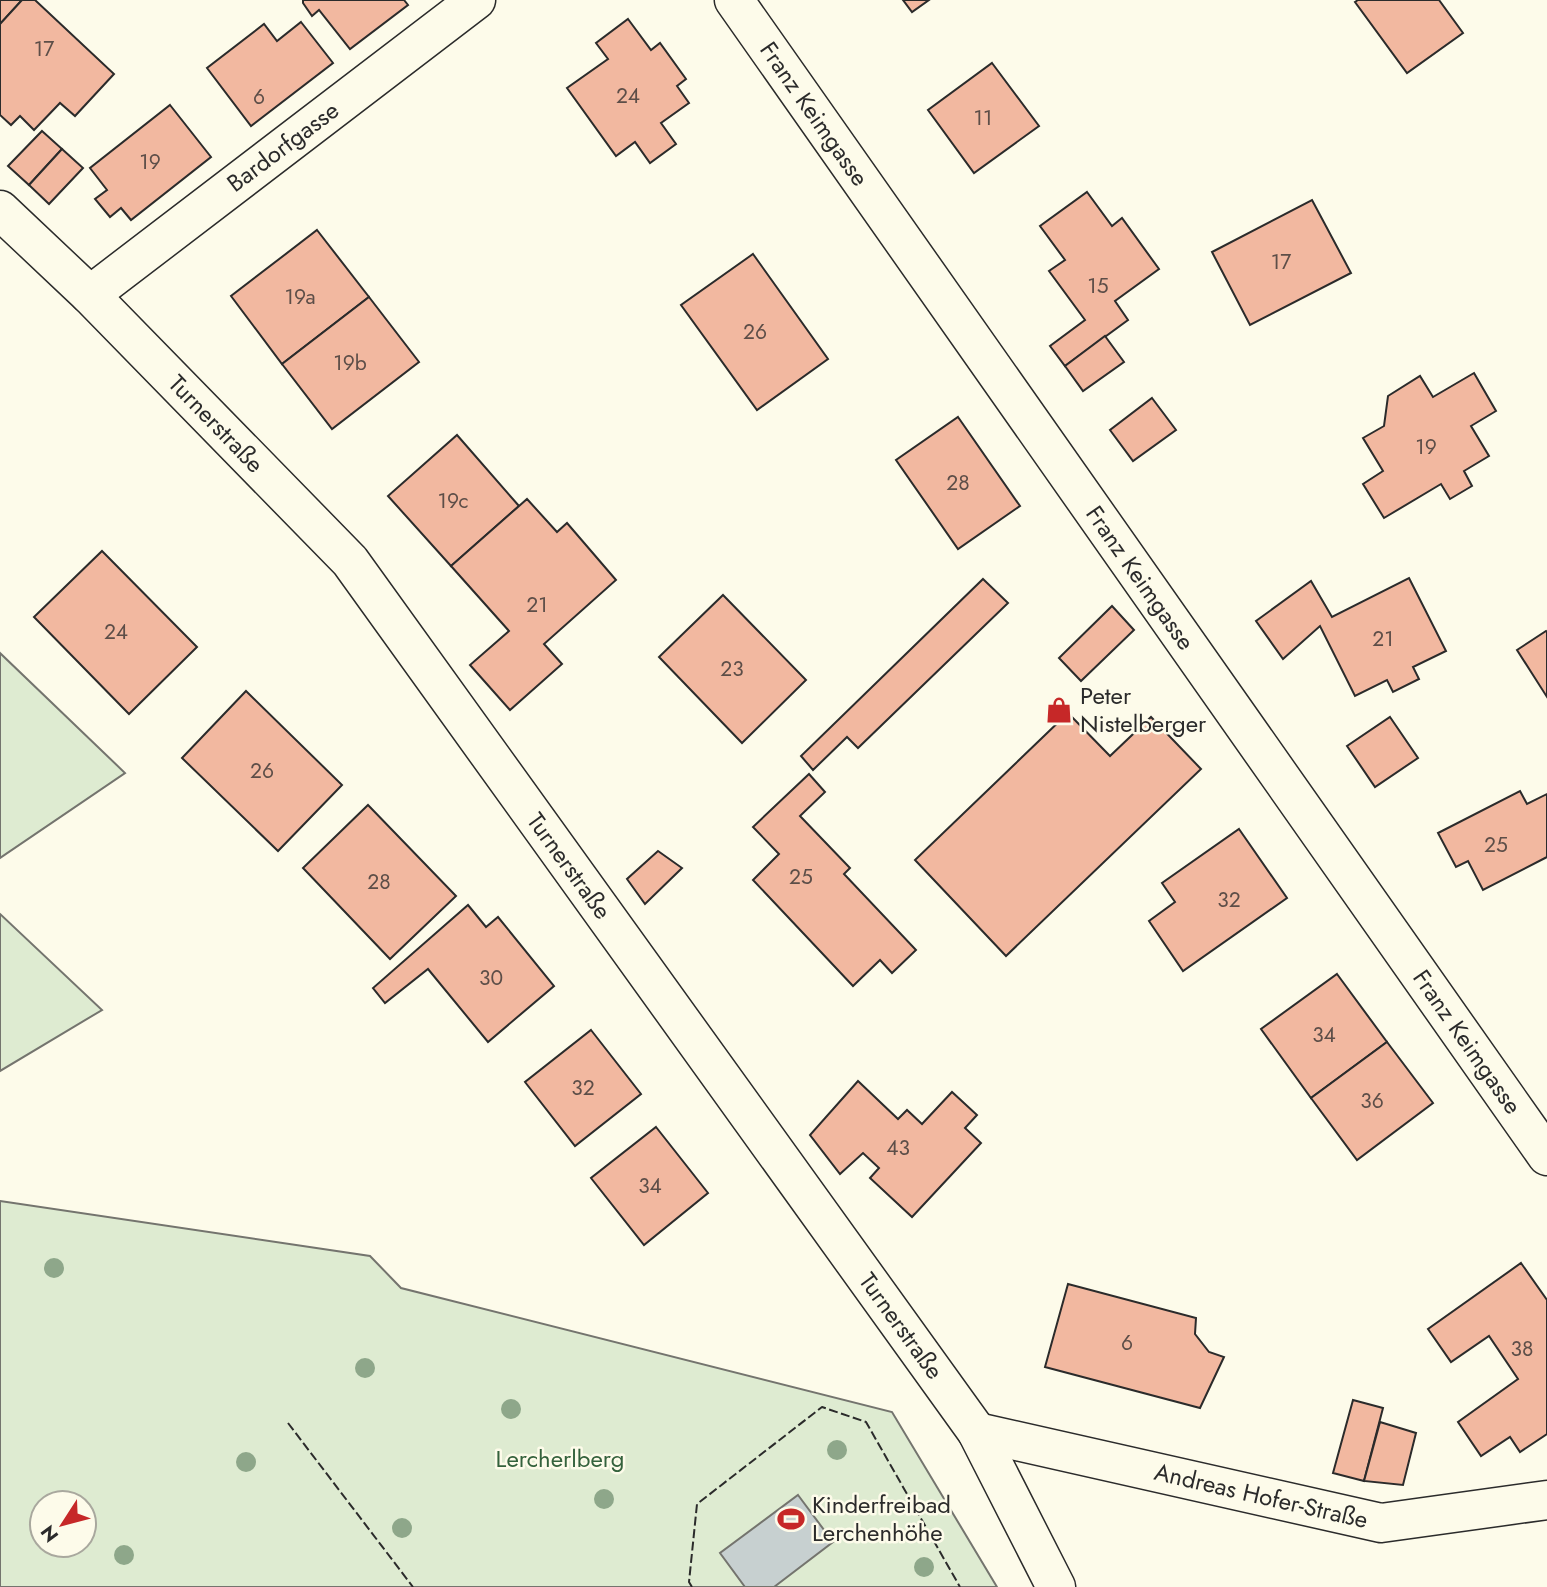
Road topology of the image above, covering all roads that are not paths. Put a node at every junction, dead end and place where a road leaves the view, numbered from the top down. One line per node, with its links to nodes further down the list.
1 (477, 0): 4 (street, Bardorfgasse)
2 (734, 0): 5 (street, Franz Keimgasse)
3 (0, 210): 4 (street, Turnerstraße)
4 (90, 295): 6 (street, Turnerstraße)
5 (1547, 1156)
6 (977, 1432): 7 (street, Andreas Hofer-Straße); 8 (street, Turnerstraße)
7 (1547, 1500)
8 (1056, 1587)

